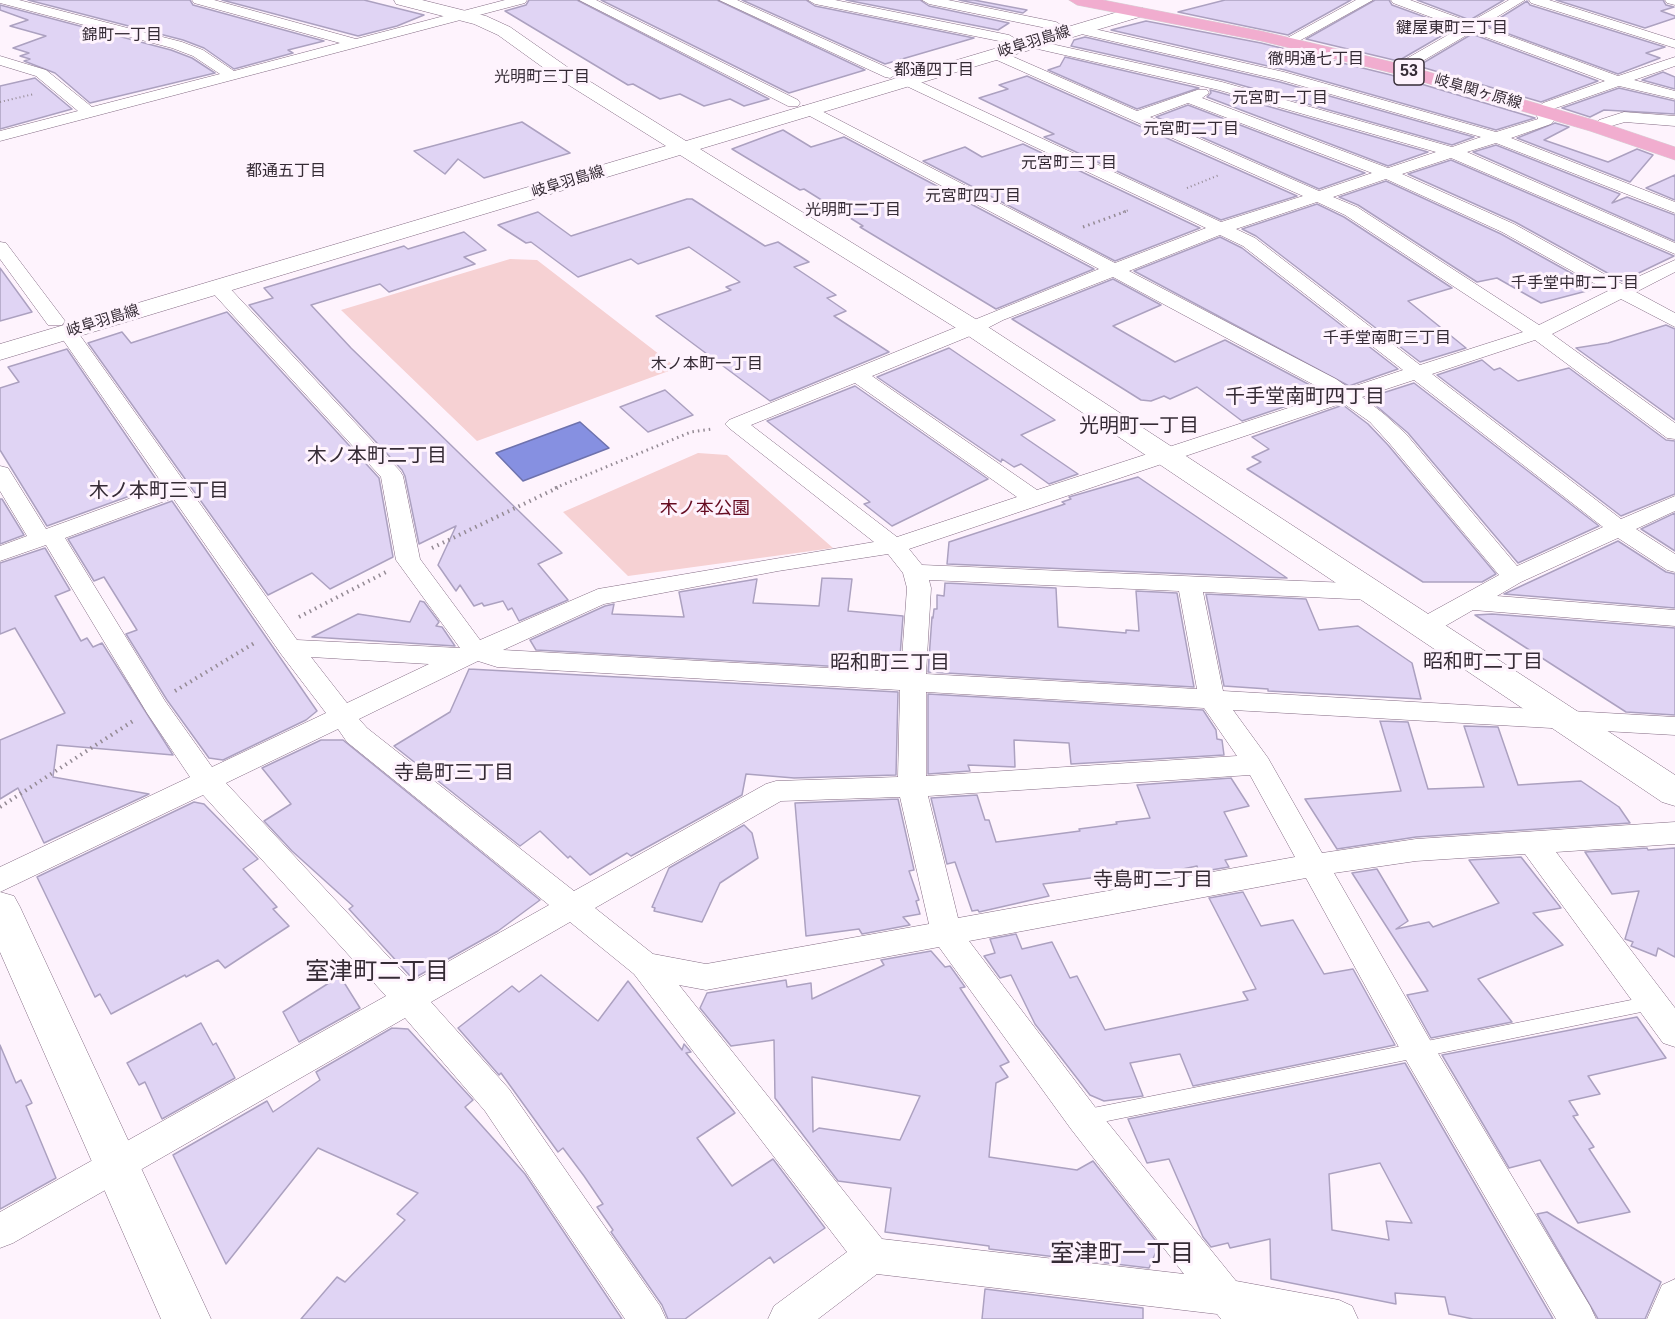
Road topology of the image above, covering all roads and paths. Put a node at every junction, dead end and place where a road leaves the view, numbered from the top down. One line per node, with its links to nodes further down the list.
1 (4, 0): 15 (street)
2 (200, 0): 22 (street)
3 (402, 0): 18 (street)
4 (520, 0): 18 (street)
5 (586, 0): 36 (street)
6 (726, 0): 29 (street)
7 (815, 0): 24 (street)
8 (929, 0): 20 (street)
9 (1077, 0): 16 (main road)
10 (1169, 0): 16 (main road)
11 (1366, 0): 21 (street)
12 (1398, 0): 19 (street)
13 (1518, 0): 19 (street)
14 (1536, 0): 23 (street)
15 (25, 2): 17 (street); 28 (street)
16 (1129, 5): 20 (street, 岐阜羽島線); 21 (main road, 岐阜関ヶ原線 / 53); 37 (main road, 岐阜関ヶ原線 / 53)
17 (0, 11)
18 (464, 15): 22 (street); 44 (street)
19 (1471, 26): 27 (street); 30 (street)
20 (1066, 27): 24 (street, 岐阜羽島線); 43 (street)
21 (1294, 38): 27 (main road, 岐阜関ヶ原線 / 53)
22 (358, 43): 28 (street)
23 (1675, 44)
24 (1011, 46): 29 (street, 岐阜羽島線); 31 (street); 39 (street)
25 (0, 60): 32 (street)
26 (1675, 61): 30 (street)
27 (1404, 66): 37 (main road, 岐阜関ヶ原線 / 53)
28 (232, 76): 38 (street)
29 (898, 78): 36 (street, 岐阜羽島線); 51 (street)
30 (1618, 81): 33 (street); 37 (street)
31 (1222, 86): 34 (street); 46 (street)
32 (58, 88): 35 (path); 38 (street)
33 (1675, 95)
34 (1188, 98): 39 (street); 48 (street)
35 (0, 102)
36 (800, 106): 44 (street, 岐阜羽島線); 55 (street)
37 (1545, 108): 41 (main road, 岐阜関ヶ原線 / 53); 43 (street); 47 (main road, 岐阜関ヶ原線 / 53)
38 (89, 113): 42 (street)
39 (1137, 116): 49 (street)
40 (1675, 121): 41 (street)
41 (1604, 123): 45 (main road, 岐阜関ヶ原線 / 53)
42 (0, 136)
43 (1496, 136): 46 (street); 50 (street)
44 (676, 143): 56 (street, 岐阜羽島線); 59 (street, 岐阜羽島線); 60 (street)
45 (1675, 147)
46 (1452, 152): 48 (street); 53 (street)
47 (1675, 154)
48 (1386, 173): 49 (street); 57 (street)
49 (1321, 196): 51 (street); 61 (street)
50 (1675, 208)
51 (1219, 229): 55 (street); 64 (street)
52 (0, 247): 59 (street)
53 (1675, 249)
54 (1675, 265): 57 (street)
55 (1114, 270): 60 (street); 66 (street)
56 (218, 286): 59 (street, 岐阜羽島線); 78 (street)
57 (1622, 291): 58 (street); 61 (street)
58 (1675, 321)
59 (61, 326): 62 (street, 岐阜羽島線); 63 (street, 岐阜羽島線); 71 (street)
60 (973, 328): 65 (street); 69 (street)
61 (1538, 333): 64 (street); 68 (street)
62 (0, 336)
63 (0, 352)
64 (1417, 372): 66 (street); 74 (street)
65 (857, 375): 67 (street); 72 (street)
66 (1347, 395): 69 (street); 81 (street)
67 (736, 424): 76 (street); 78 (path)
68 (1675, 433)
69 (1163, 455): 72 (street); 83 (street)
70 (0, 472): 75 (street)
71 (176, 489): 75 (street); 87 (street)
72 (1035, 499): 76 (street)
73 (1675, 503): 74 (street)
74 (1620, 529): 79 (street); 81 (street)
75 (46, 537): 77 (street); 91 (street)
76 (894, 546): 80 (street); 88 (street)
77 (0, 554)
78 (408, 560): 87 (path); 88 (street)
79 (1675, 565)
80 (915, 572): 82 (street); 89 (street)
81 (1513, 577): 84 (street)
82 (1190, 585): 83 (street); 90 (street)
83 (1372, 592): 86 (street)
84 (1470, 602): 85 (street); 86 (street)
85 (1675, 618)
86 (1424, 627): 93 (street)
87 (284, 638): 88 (street); 91 (path); 92 (street)
88 (471, 655): 89 (street); 92 (street)
89 (913, 682): 90 (street); 97 (street)
90 (1212, 700): 93 (street); 95 (street)
91 (156, 706): 96 (street); 99 (path)
92 (342, 716): 96 (street); 105 (street)
93 (1563, 719): 94 (street); 98 (street)
94 (1675, 726)
95 (1258, 765): 97 (street); 102 (street)
96 (208, 782): 103 (street); 108 (street)
97 (912, 787): 105 (street); 106 (street)
98 (1675, 793)
99 (0, 807)
100 (1675, 833): 101 (street)
101 (1533, 843): 102 (street); 109 (street)
102 (1315, 865): 106 (street); 111 (street)
103 (0, 880)
104 (0, 907): 113 (street)
105 (574, 907): 107 (street); 108 (street)
106 (946, 933): 107 (street); 112 (street)
107 (645, 965): 115 (street)
108 (408, 1001): 113 (street); 119 (street)
109 (1652, 1003): 110 (street); 111 (lane)
110 (1675, 1033)
111 (1418, 1050): 112 (lane); 122 (street)
112 (1083, 1118): 117 (street)
113 (116, 1166): 114 (street); 118 (street)
114 (0, 1231)
115 (872, 1256): 117 (street); 120 (street)
116 (1675, 1298): 123 (street)
117 (1237, 1308): 121 (street)
118 (186, 1319)
119 (647, 1319)
120 (787, 1319)
121 (1339, 1319)
122 (1577, 1319)
123 (1666, 1319)

